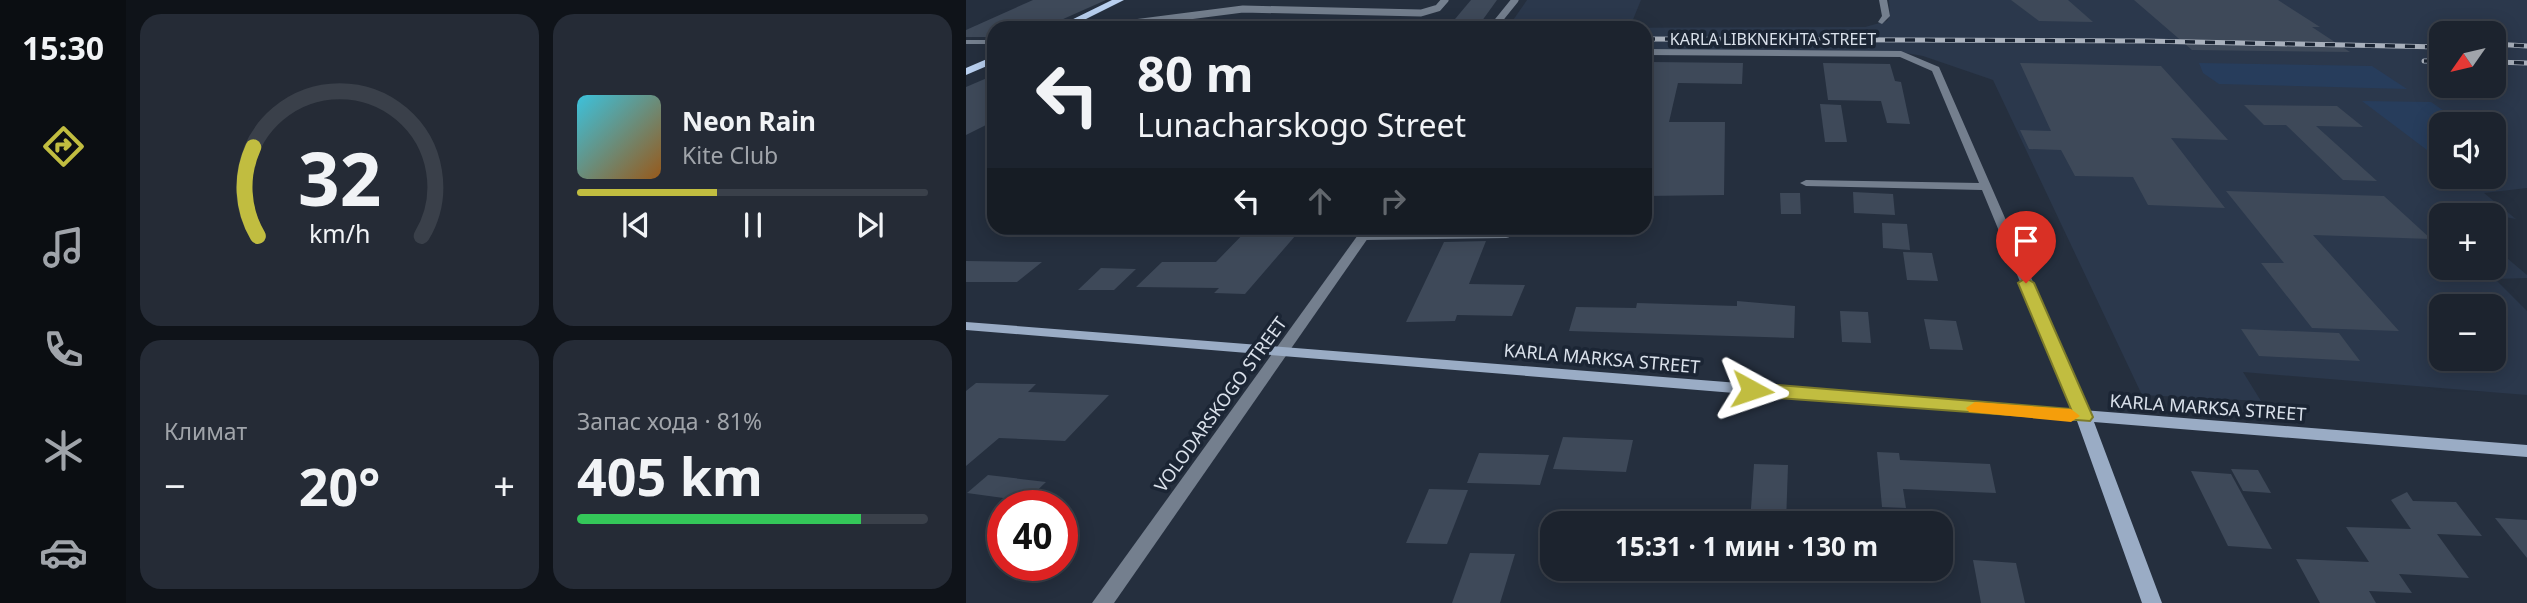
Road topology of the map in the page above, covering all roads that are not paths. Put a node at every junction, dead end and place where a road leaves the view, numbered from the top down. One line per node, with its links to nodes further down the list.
1 (1119, 0): 5 (main road)
2 (1445, 0): 6 (lane)
3 (1515, 0): 7 (lane)
4 (1883, 0): 8 (street)
5 (1075, 21)
6 (1149, 21)
7 (1498, 21)
8 (1882, 22)
9 (966, 42): 10 (street)
10 (987, 43)
11 (1652, 52): 15 (street, KARLA LIBKNEKHTA STREET)
12 (987, 62): 13 (main road)
13 (966, 72)
14 (1806, 183): 15 (street)
15 (1987, 187): 19 (street)
16 (1364, 235): 18 (street, VOLODARSKOGO STREET)
17 (966, 326): 18 (street, KARLA MARKSA STREET)
18 (1283, 351): 19 (street, KARLA MARKSA STREET); 21 (street, VOLODARSKOGO STREET)
19 (2084, 417): 20 (street, KARLA MARKSA STREET); 22 (street)
20 (2527, 451)
21 (1102, 603)
22 (2152, 603)

